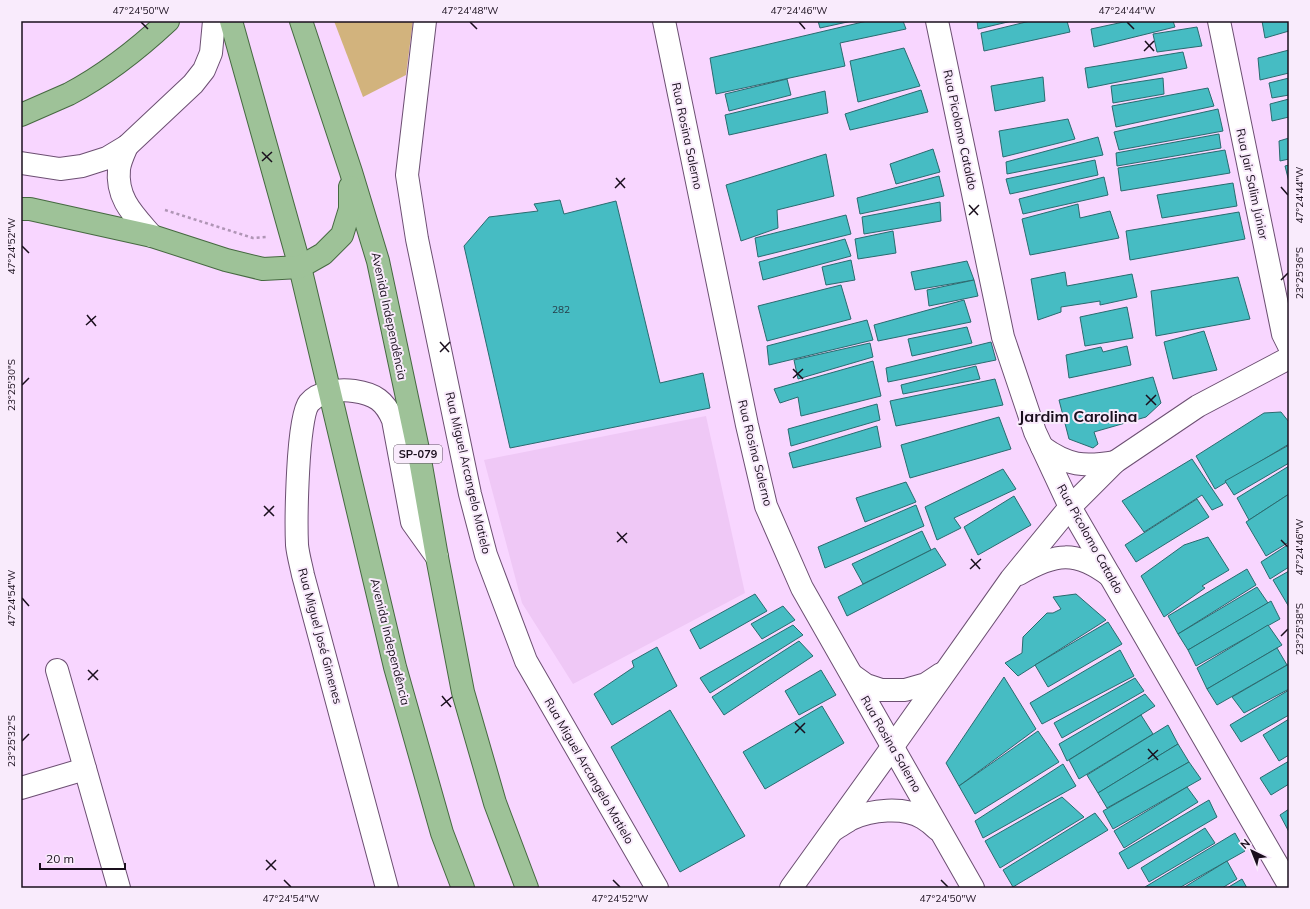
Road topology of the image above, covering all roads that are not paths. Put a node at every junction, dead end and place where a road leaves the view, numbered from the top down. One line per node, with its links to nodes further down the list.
1 (168, 21): 9 (main road)
2 (214, 21): 10 (street)
3 (231, 21): 15 (main road, Avenida Independência)
4 (301, 21): 12 (main road, Avenida Independência / SP-079)
5 (425, 21): 38 (street, Rua Miguel Arcangelo Matielo)
6 (664, 21): 27 (street, Rua Rosina Salerno)
7 (937, 21): 19 (street, Rua Picolomo Cataldo)
8 (1219, 21): 16 (street, Rua Jair Salim Júnior)
9 (21, 115)
10 (126, 146): 11 (street); 14 (street)
11 (21, 163)
12 (351, 172): 15 (main road, Avenida Independência / SP-079); 22 (main road, Avenida Independência / SP-079)
13 (21, 209): 14 (main road)
14 (152, 236): 15 (main road)
15 (300, 267): 18 (main road, Avenida Independência)
16 (1289, 346)
17 (1289, 358): 20 (street)
18 (330, 392): 22 (street, Avenida Independência); 35 (street, Rua Miguel José Gimenes); 36 (main road, Avenida Independência)
19 (1042, 447): 20 (street); 21 (street, Rua Picolomo Cataldo)
20 (1115, 462): 21 (street)
21 (1070, 508): 23 (street, Rua Picolomo Cataldo); 24 (street)
22 (437, 557): 37 (main road, Avenida Independência / SP-079)
23 (1111, 576): 24 (street); 33 (street, Rua Picolomo Cataldo)
24 (1011, 579): 26 (street)
25 (57, 670): 29 (street)
26 (947, 670): 27 (street); 28 (street)
27 (851, 674): 28 (street, Rua Rosina Salerno)
28 (893, 746): 31 (street); 32 (street, Rua Rosina Salerno)
29 (85, 769): 30 (street); 34 (street)
30 (21, 788)
31 (830, 832): 32 (street); 39 (street)
32 (942, 832): 40 (street, Rua Rosina Salerno)
33 (1289, 885)
34 (119, 888)
35 (387, 888)
36 (463, 888)
37 (527, 888)
38 (657, 888)
39 (790, 888)
40 (973, 888)

